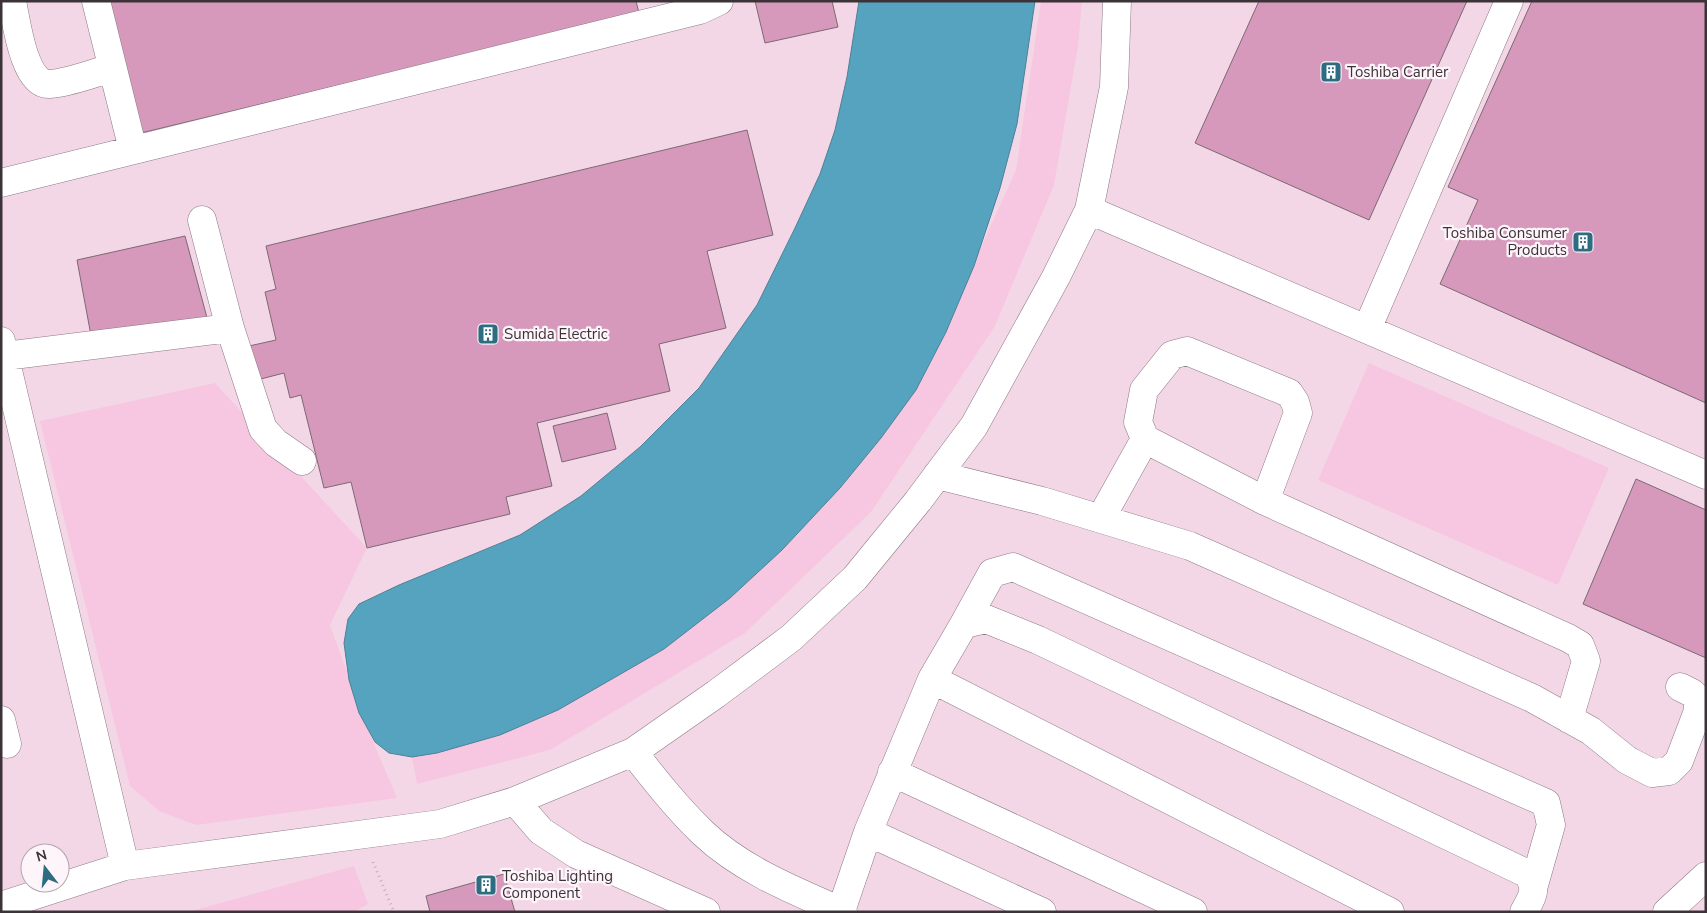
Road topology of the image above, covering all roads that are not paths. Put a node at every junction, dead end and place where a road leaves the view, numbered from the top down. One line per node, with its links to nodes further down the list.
1 (12, 1): 6 (street)
2 (96, 1): 6 (street)
3 (719, 1): 7 (street)
4 (1117, 1): 9 (street)
5 (1509, 1): 12 (street)
6 (112, 68): 7 (street)
7 (133, 150): 8 (street)
8 (1, 183)
9 (1089, 210): 12 (street); 17 (street)
10 (202, 220): 11 (street)
11 (230, 328): 13 (street); 16 (street)
12 (1367, 329): 18 (street)
13 (3, 349): 14 (street)
14 (8, 403): 29 (street)
15 (1145, 439): 19 (street); 19 (street); 20 (street)
16 (302, 461)
17 (937, 475): 20 (street); 25 (street)
18 (1706, 475)
19 (1265, 501): 24 (street)
20 (1101, 518): 24 (street)
21 (964, 624): 22 (street); 31 (street); 31 (street)
22 (932, 679): 26 (street); 37 (street)
23 (1680, 687): 24 (street)
24 (1569, 719)
25 (633, 752): 27 (street); 33 (street)
26 (892, 772): 28 (street); 36 (street)
27 (515, 801): 29 (street); 34 (street)
28 (868, 832): 33 (street); 35 (street)
29 (125, 866): 32 (street)
30 (1706, 876): 39 (street)
31 (1534, 885): 38 (street)
32 (1, 906)
33 (842, 911)
34 (706, 912)
35 (1042, 912)
36 (1193, 912)
37 (1390, 912)
38 (1524, 912)
39 (1667, 912)

